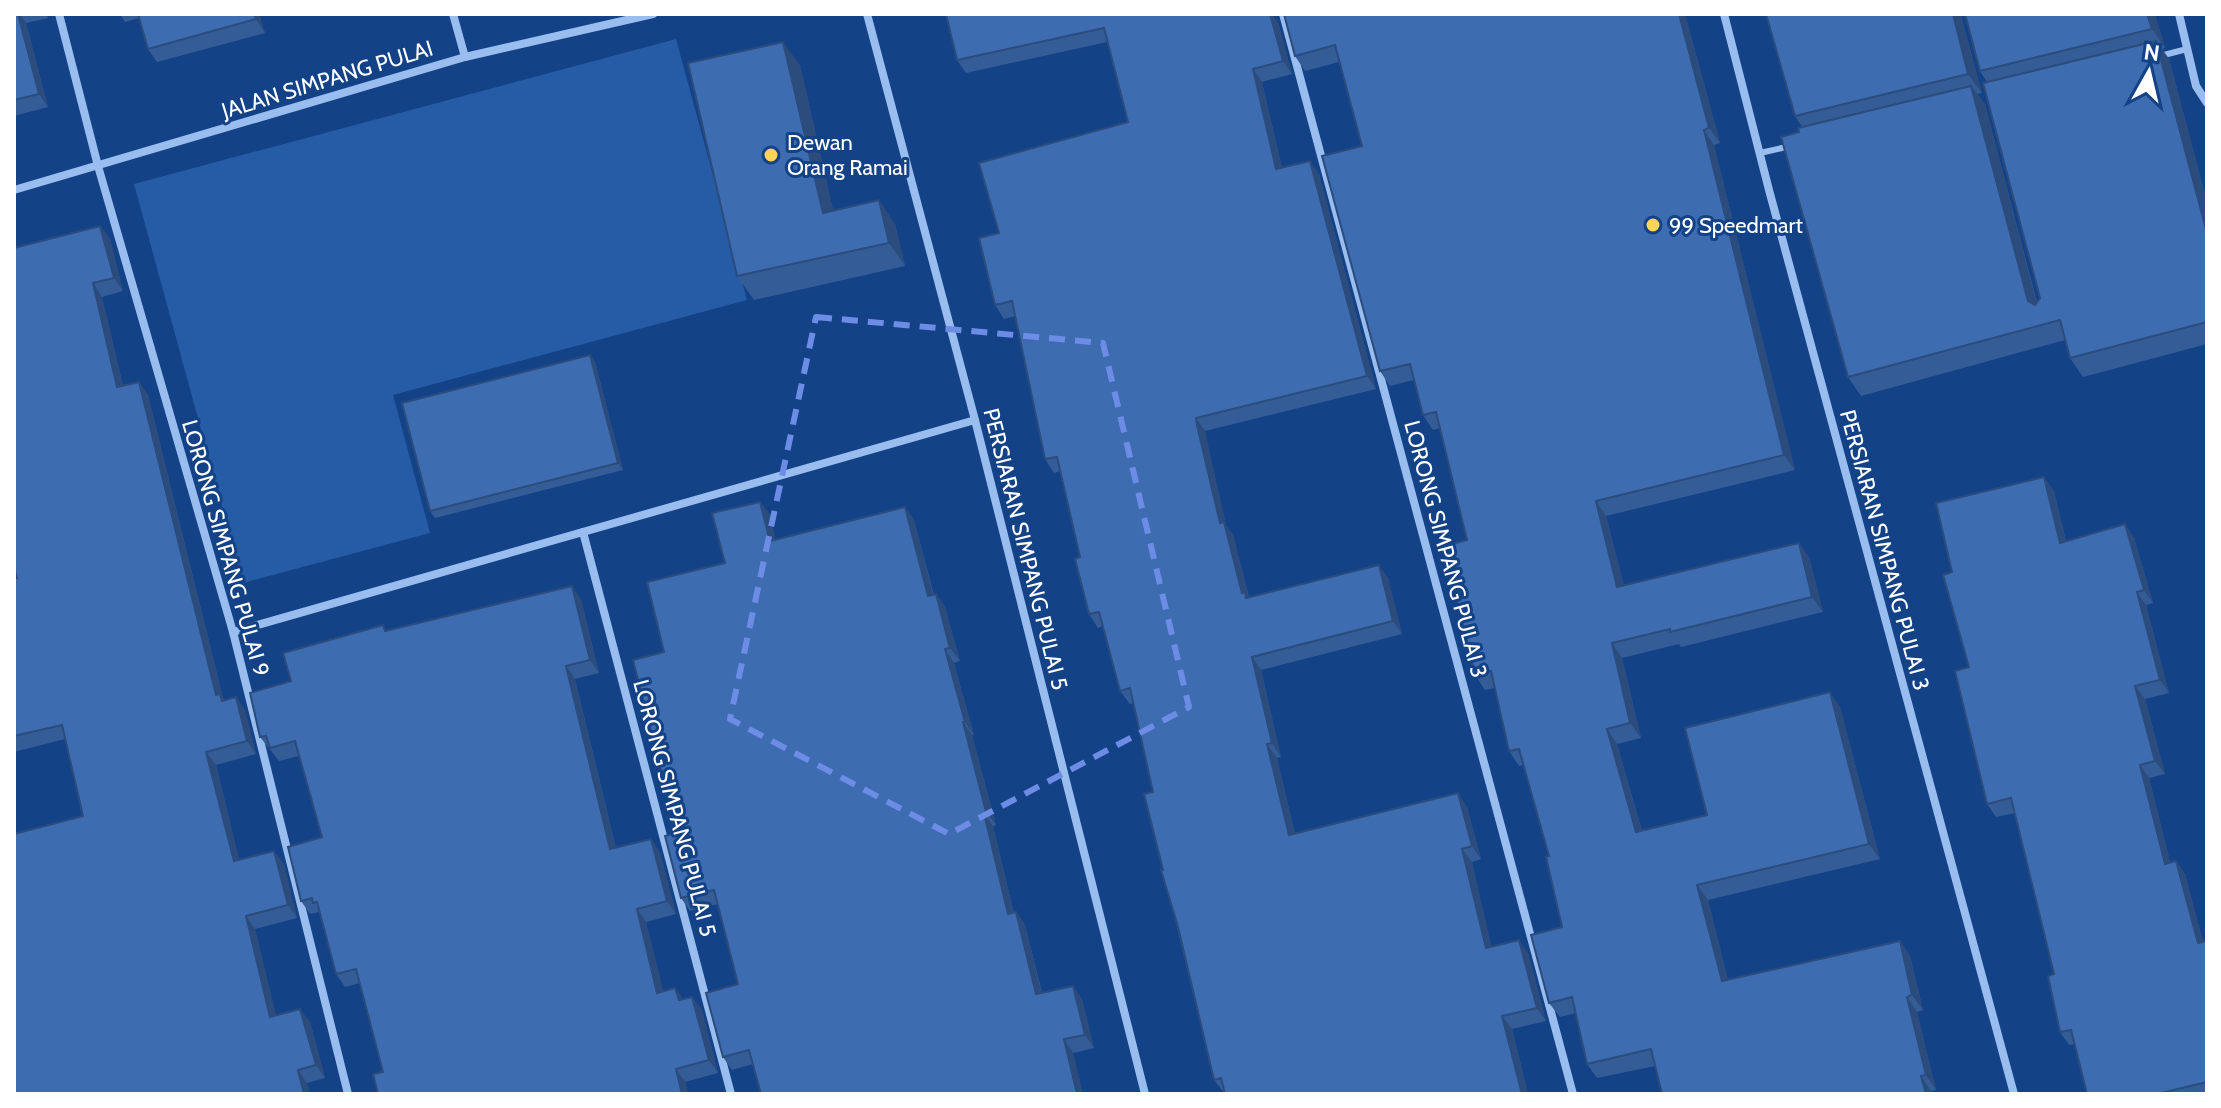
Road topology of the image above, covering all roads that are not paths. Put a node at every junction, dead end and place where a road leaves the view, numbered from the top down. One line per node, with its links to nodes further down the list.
1 (59, 14): 14 (street, LORONG SIMPANG PULAI 9)
2 (453, 14): 9 (street)
3 (653, 14): 9 (street, JALAN SIMPANG PULAI)
4 (867, 14): 16 (street, PERSIARAN SIMPANG PULAI 5)
5 (1283, 14): 22 (street, LORONG SIMPANG PULAI 3)
6 (1724, 14): 13 (street, PERSIARAN SIMPANG PULAI 3)
7 (2179, 14): 8 (street)
8 (2187, 49): 10 (lane); 11 (street)
9 (465, 57): 14 (street, JALAN SIMPANG PULAI)
10 (2157, 57)
11 (2207, 103)
12 (1806, 142): 13 (lane)
13 (1760, 153): 23 (street, PERSIARAN SIMPANG PULAI 3)
14 (98, 166): 15 (street, JALAN SIMPANG PULAI); 18 (street, LORONG SIMPANG PULAI 9)
15 (14, 190)
16 (975, 420): 17 (street); 21 (street, PERSIARAN SIMPANG PULAI 5)
17 (583, 532): 18 (street); 20 (street, LORONG SIMPANG PULAI 5)
18 (233, 632): 19 (street, LORONG SIMPANG PULAI 9)
19 (348, 1094)
20 (731, 1094)
21 (1145, 1094)
22 (1573, 1094)
23 (2014, 1094)

